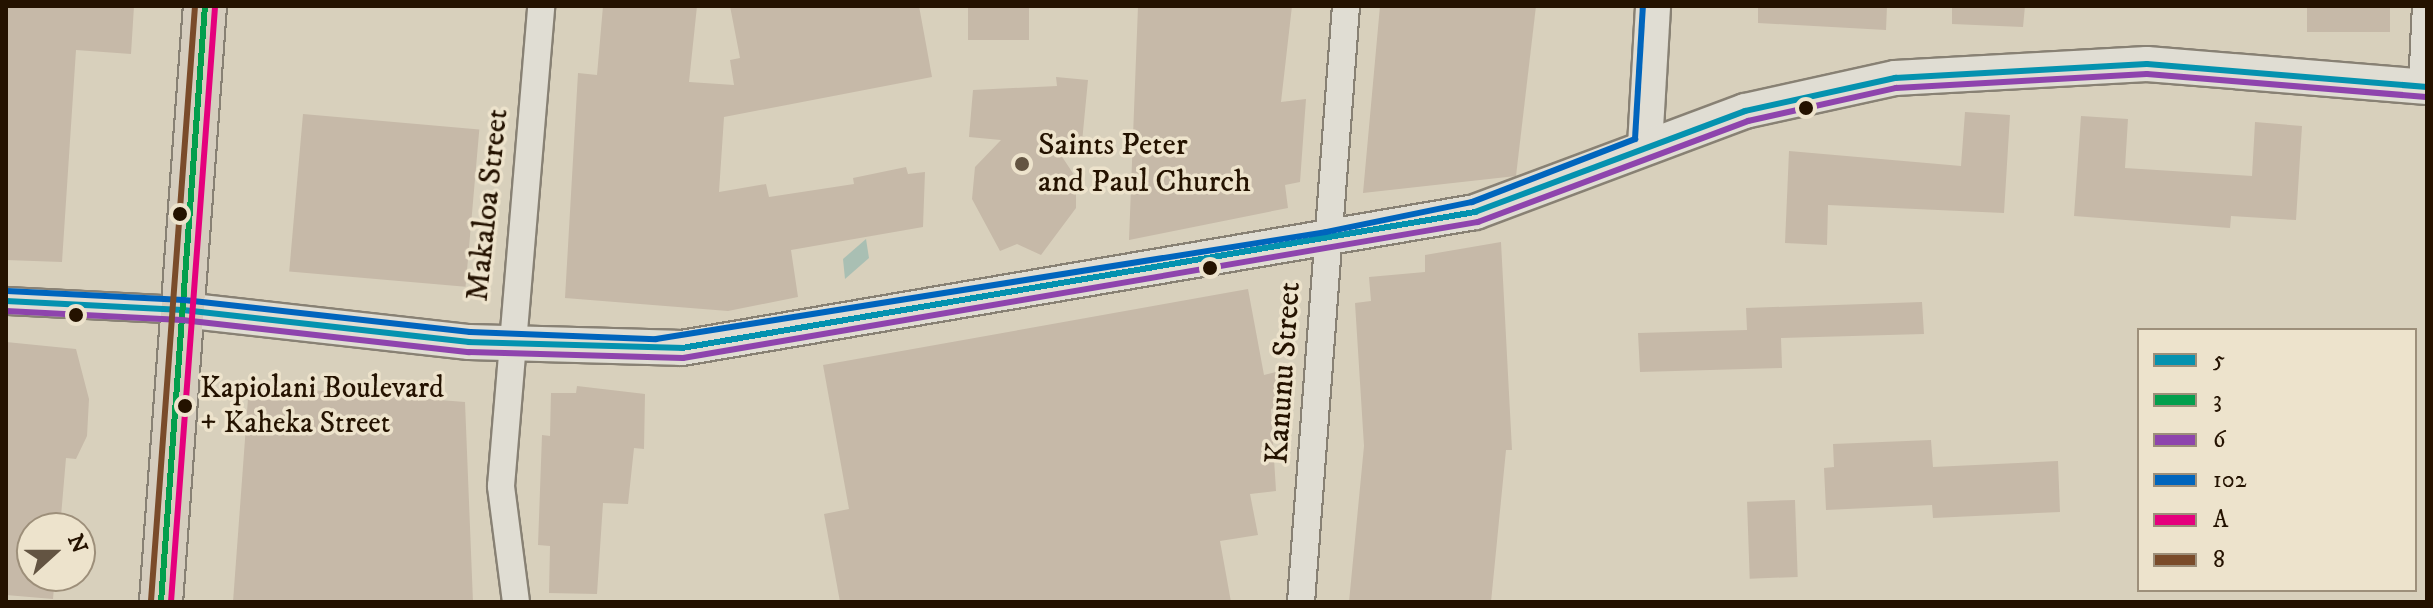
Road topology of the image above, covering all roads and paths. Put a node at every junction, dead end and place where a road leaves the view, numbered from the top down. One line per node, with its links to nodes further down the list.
1 (205, 6): 10 (main road)
2 (541, 6): 11 (street, Makaloa Street)
3 (1346, 6): 8 (street, Kanunu Street)
4 (1653, 6): 7 (street)
5 (2426, 6): 6 (street)
6 (2425, 87): 7 (street)
7 (1645, 146): 8 (street)
8 (1328, 242): 11 (street); 14 (street, Kanunu Street)
9 (6, 301): 10 (street)
10 (183, 310): 11 (street); 12 (main road)
11 (508, 344): 13 (street, Makaloa Street)
12 (161, 602)
13 (516, 602)
14 (1301, 602)

